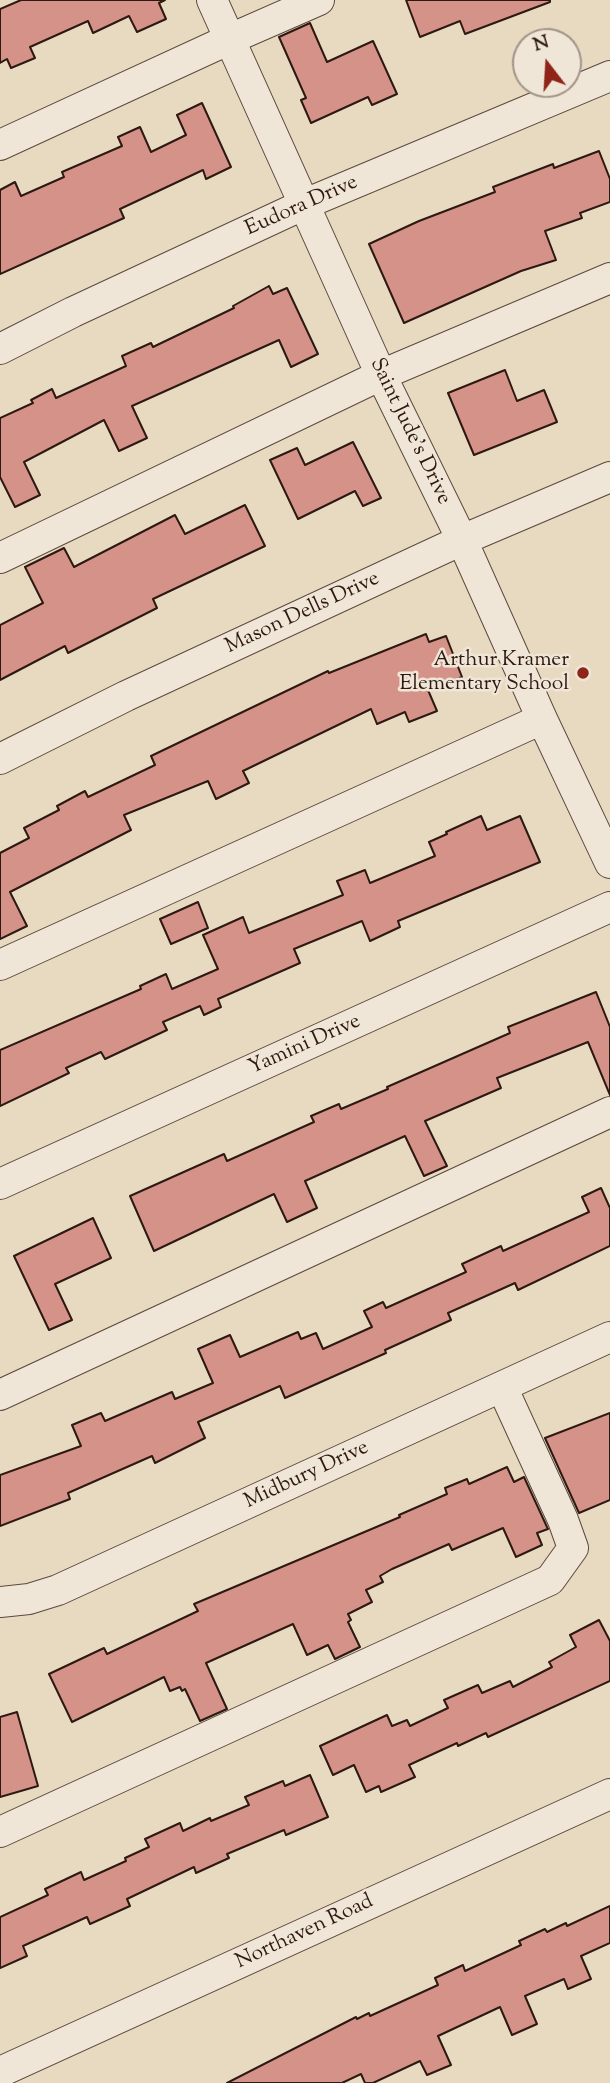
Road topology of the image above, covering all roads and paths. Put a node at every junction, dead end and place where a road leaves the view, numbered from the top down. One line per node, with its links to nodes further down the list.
1 (212, 0): 3 (street, Saint Jude's Drive)
2 (320, 0): 3 (street)
3 (230, 38): 5 (street); 6 (street, Saint Jude's Drive)
4 (610, 76): 6 (street, Eudora Drive)
5 (0, 145)
6 (305, 204): 8 (street, Eudora Drive); 9 (street, Saint Jude's Drive)
7 (610, 278): 9 (street)
8 (0, 349)
9 (381, 375): 11 (street, Saint Jude's Drive); 12 (street)
10 (610, 477): 11 (street, Mason Dells Drive)
11 (462, 540): 13 (street, Saint Jude's Drive); 14 (street, Mason Dells Drive)
12 (0, 558)
13 (542, 719): 15 (street, Saint Jude's Drive); 17 (street)
14 (0, 759)
15 (610, 863)
16 (610, 907): 19 (street, Yamini Drive)
17 (0, 965)
18 (610, 1112): 22 (street)
19 (0, 1184)
20 (610, 1337): 21 (street, Midbury Drive)
21 (502, 1387): 23 (street, Midbury Drive); 25 (street)
22 (0, 1395)
23 (0, 1602)
24 (610, 1794): 26 (street, Northaven Road)
25 (0, 1832)
26 (0, 2072)

